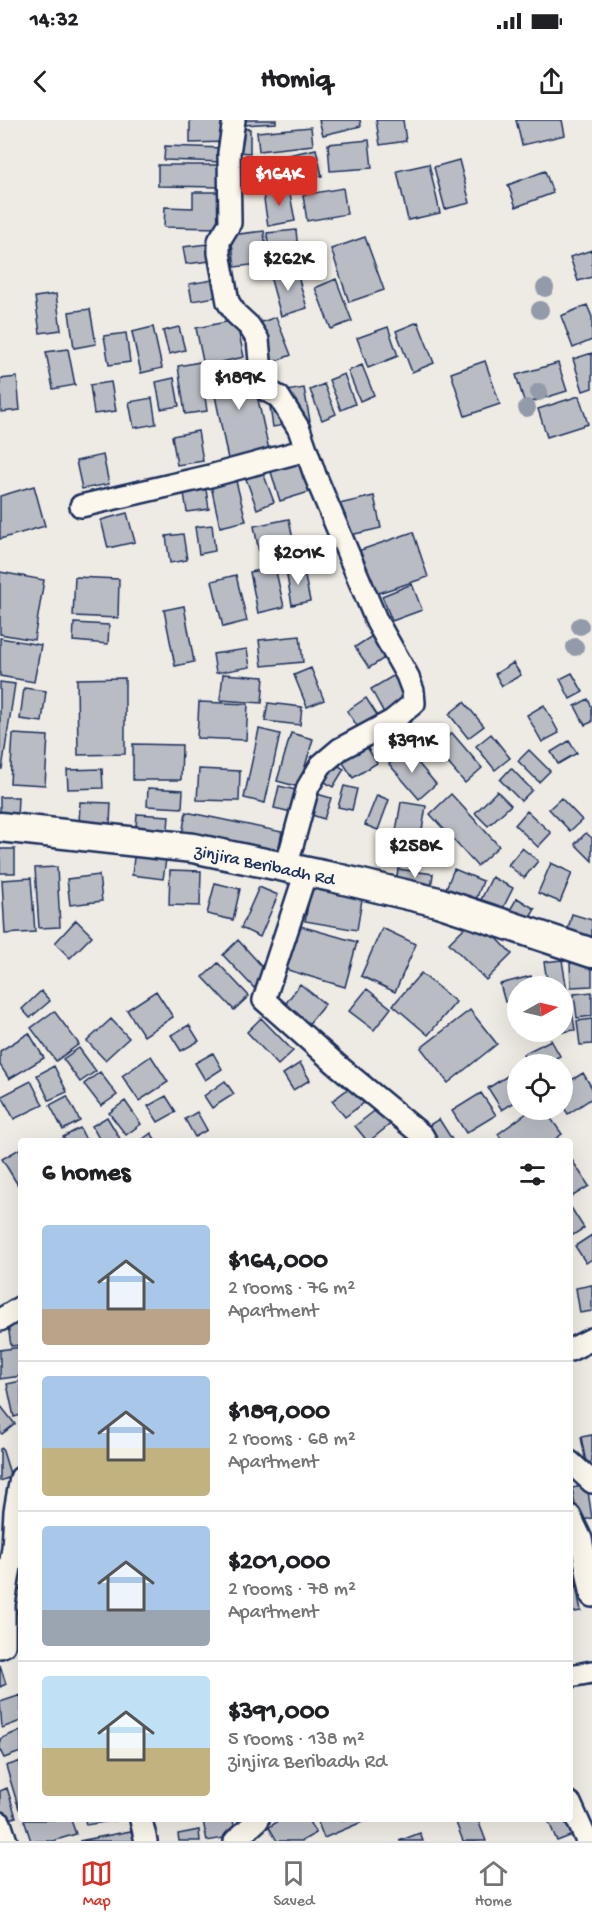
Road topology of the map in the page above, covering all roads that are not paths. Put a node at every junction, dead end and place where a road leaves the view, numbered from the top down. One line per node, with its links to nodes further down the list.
1 (234, 120): 2 (street)
2 (306, 450): 3 (street); 5 (street)
3 (81, 506)
4 (0, 827): 5 (street, zinjira Beribadh Rd)
5 (296, 870): 6 (street, zinjira Beribadh Rd); 7 (street)
6 (592, 953)
7 (424, 1138)
8 (18, 1309): 9 (street)
9 (0, 1320)
10 (592, 1339): 11 (street)
11 (573, 1348)
12 (573, 1465): 13 (street)
13 (592, 1482)
14 (18, 1494): 17 (street)
15 (573, 1522): 16 (street)
16 (592, 1596)
17 (0, 1647)
18 (592, 1671): 19 (street)
19 (573, 1675)
20 (573, 1809): 27 (street)
21 (141, 1822): 25 (street)
22 (256, 1822): 26 (street)
23 (0, 1823): 24 (street)
24 (6, 1841)
25 (146, 1841)
26 (235, 1841)
27 (588, 1841)

